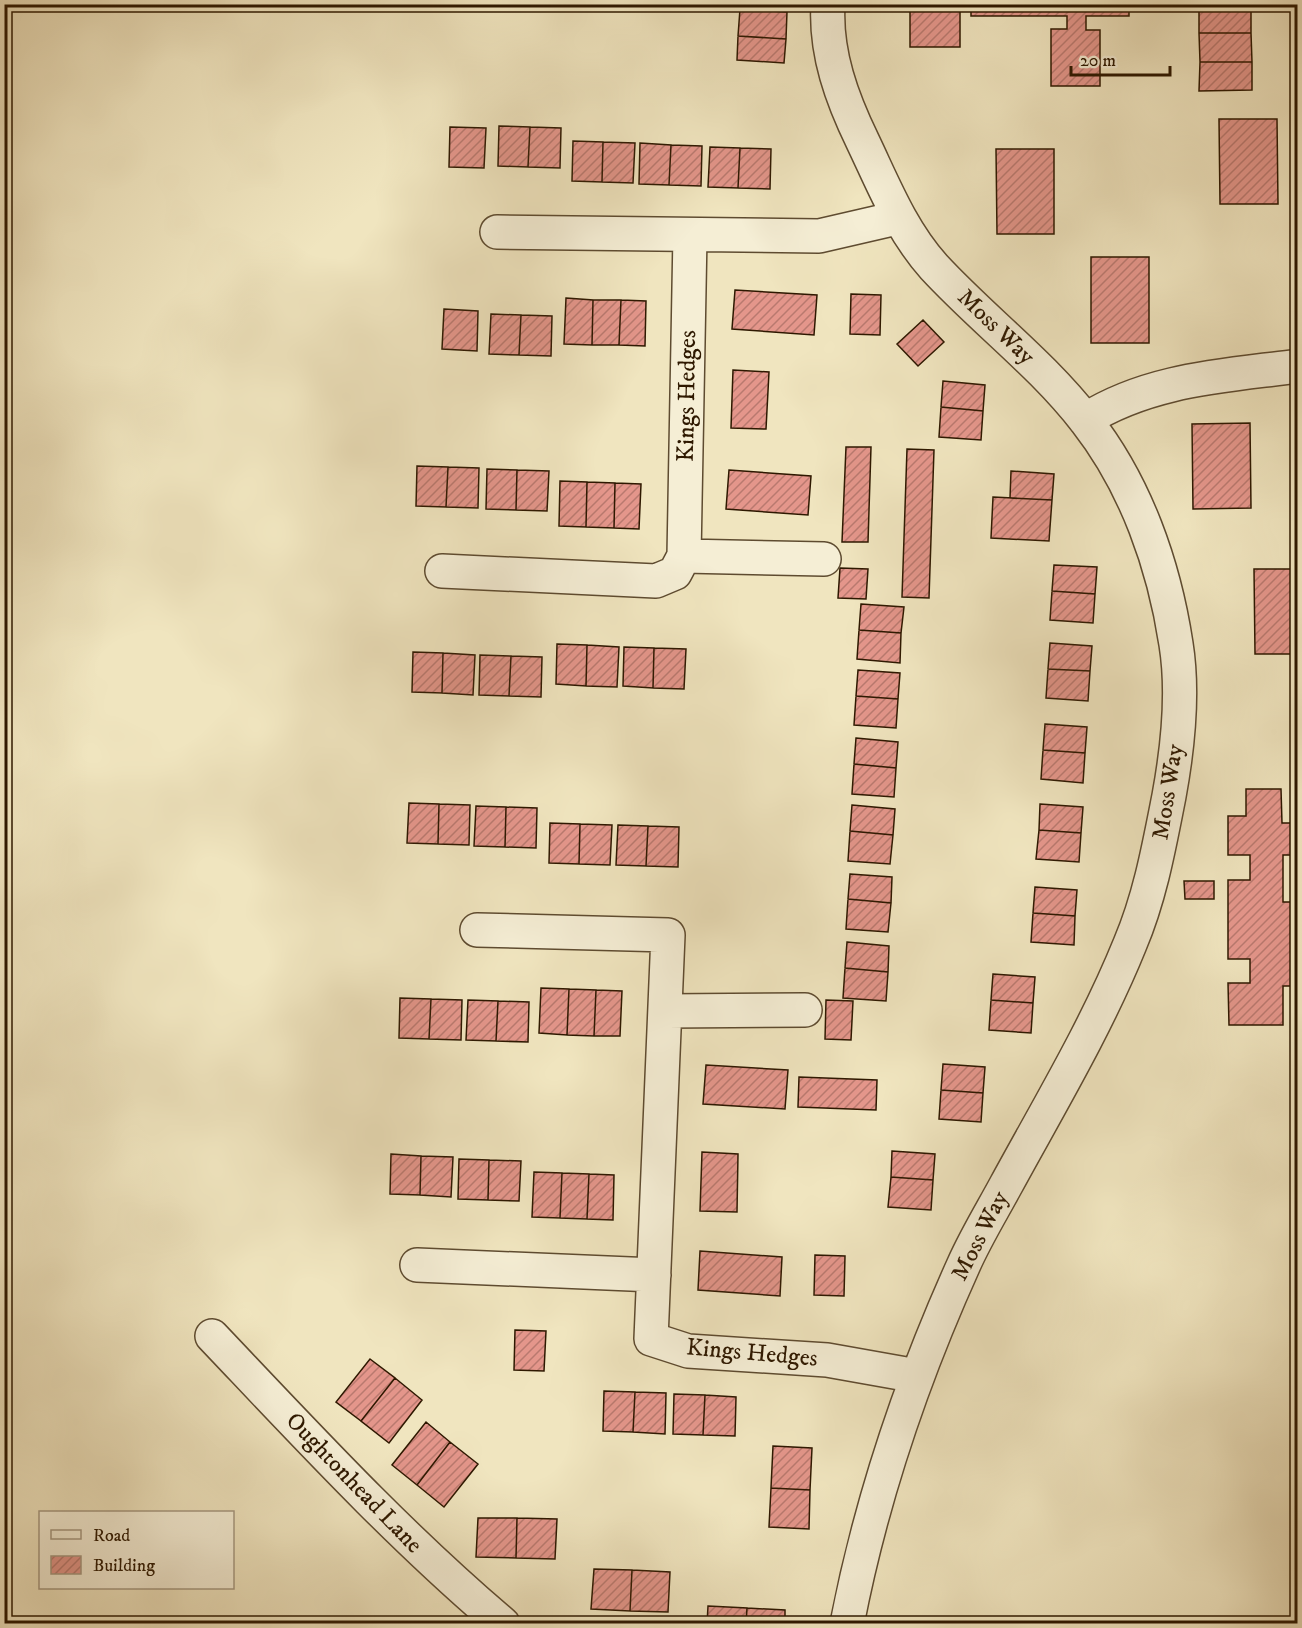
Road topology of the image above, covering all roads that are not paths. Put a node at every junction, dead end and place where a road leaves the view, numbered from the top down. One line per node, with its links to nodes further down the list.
1 (828, 4): 2 (street, Moss Way)
2 (897, 218): 4 (street); 6 (street, Moss Way)
3 (496, 232): 4 (street)
4 (690, 235): 7 (street, Kings Hedges)
5 (1298, 366): 6 (street)
6 (1085, 420): 16 (street, Moss Way)
7 (684, 556): 8 (street); 9 (street)
8 (824, 559)
9 (442, 570)
10 (477, 930): 12 (street, Kings Hedges)
11 (805, 1010): 12 (street)
12 (667, 1011): 14 (street, Kings Hedges)
13 (417, 1264): 14 (street)
14 (654, 1275): 16 (street, Kings Hedges)
15 (212, 1336): 17 (street, Oughtonhead Lane)
16 (916, 1376): 18 (street, Moss Way)
17 (503, 1623)
18 (847, 1623)

